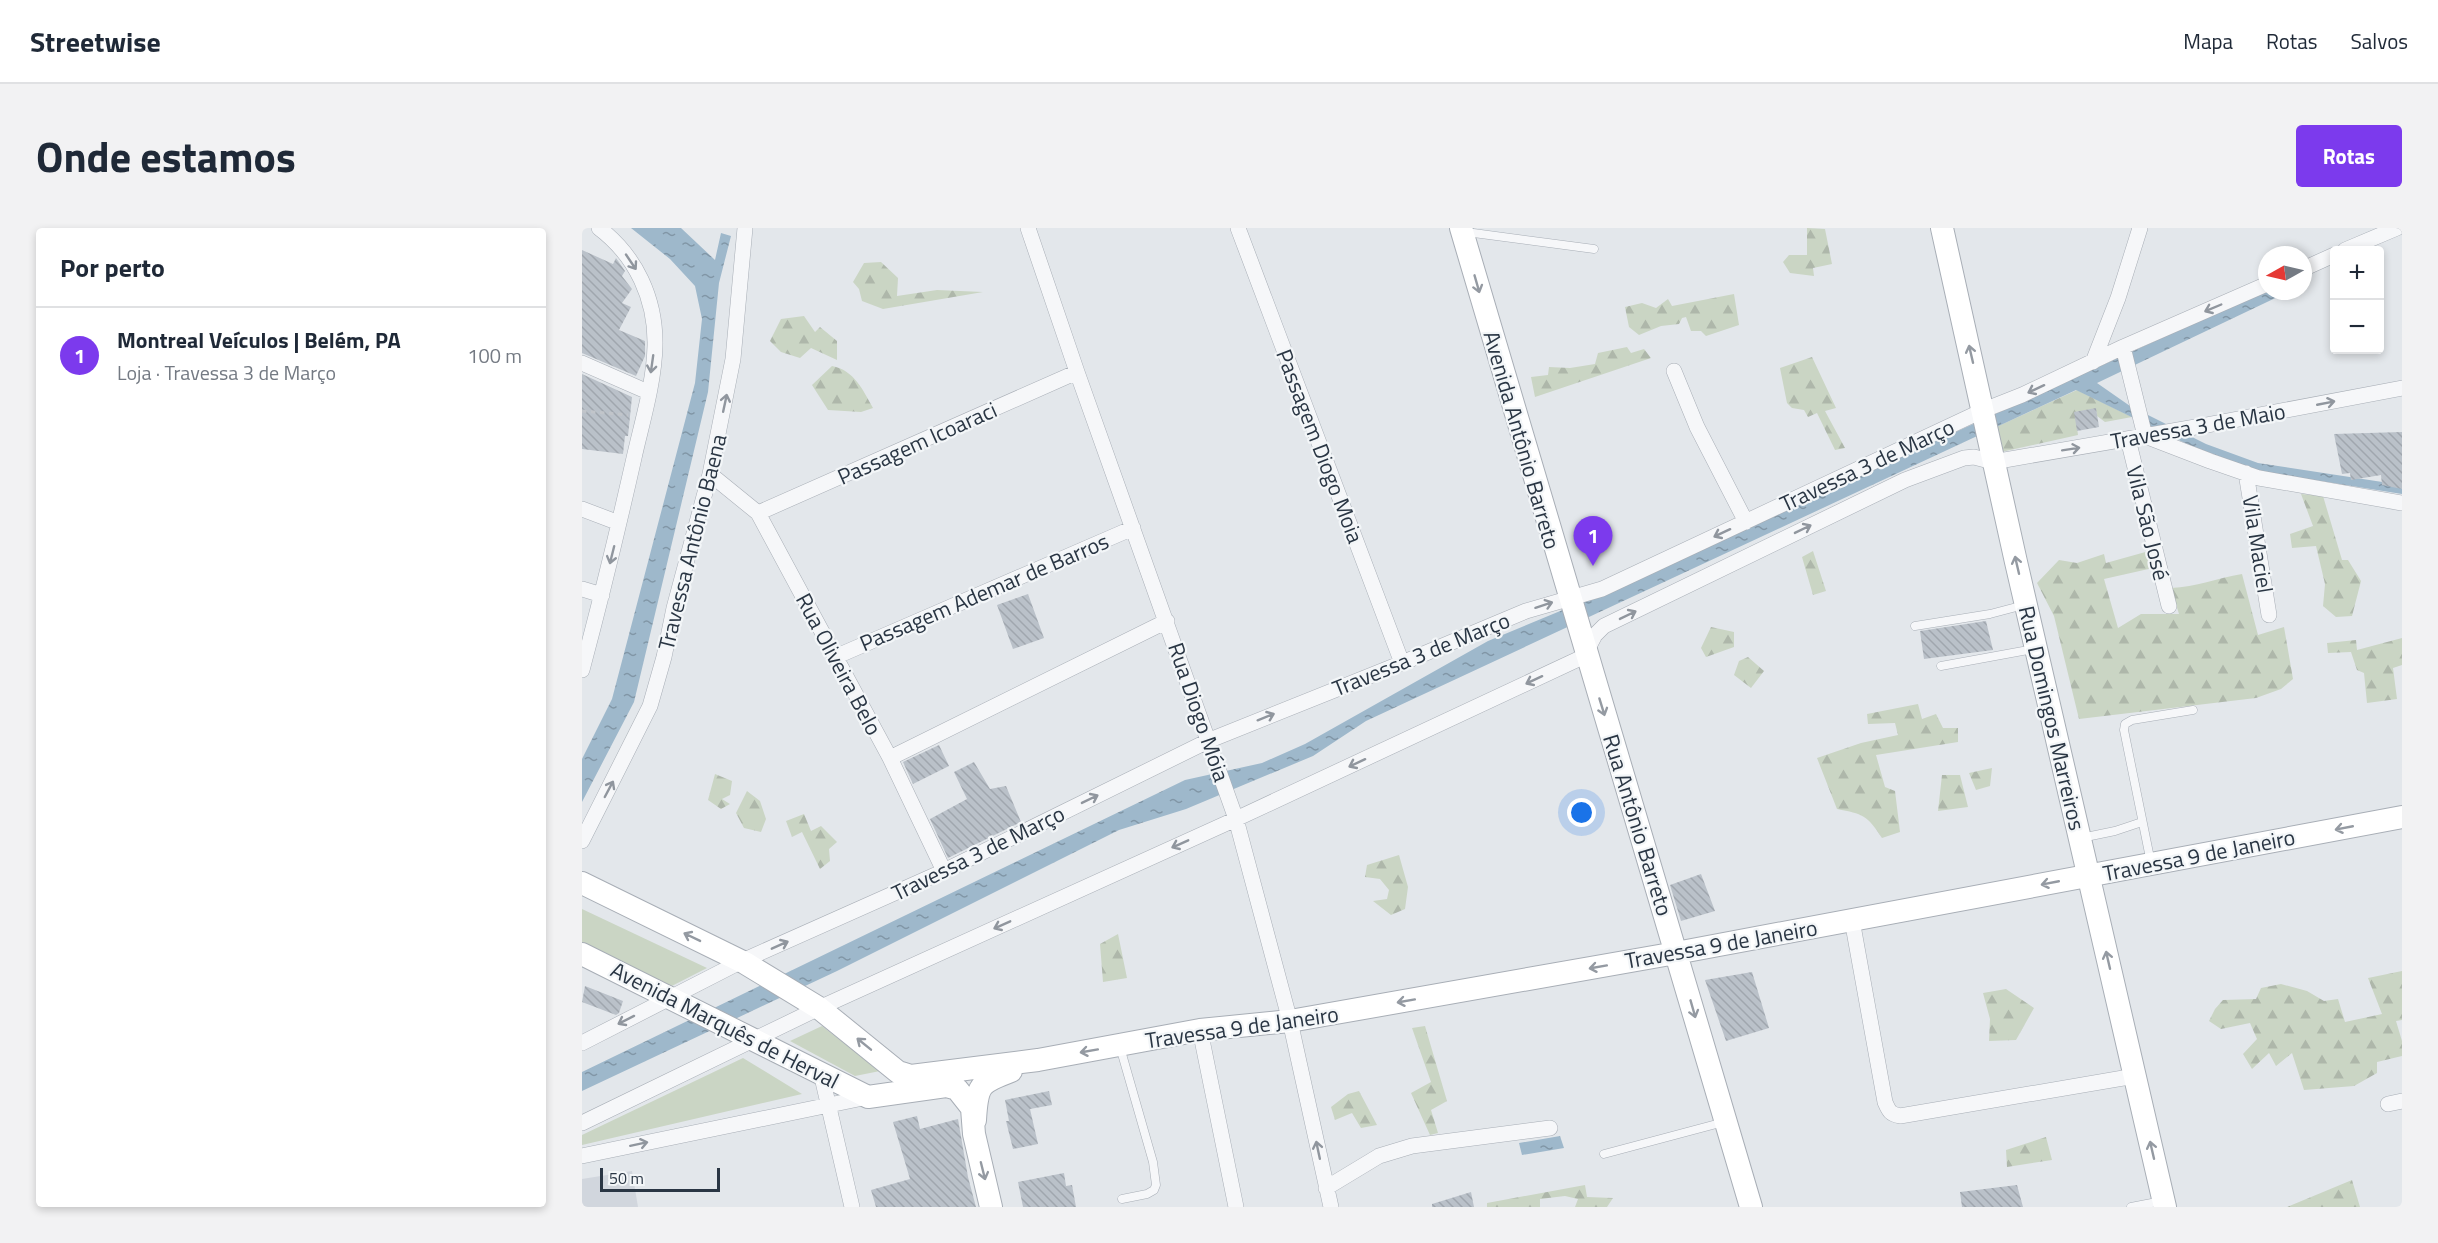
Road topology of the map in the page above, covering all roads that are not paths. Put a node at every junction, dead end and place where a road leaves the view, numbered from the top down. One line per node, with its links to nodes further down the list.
1 (599, 228): 20 (street, one-way to 20)
2 (745, 228): 26 (street, Travessa Antônio Baena, one-way to 2)
3 (1028, 228): 18 (street, Rua Diogo Móia)
4 (1238, 228): 44 (street, Passagem Diogo Moia)
5 (1942, 228): 21 (main road, Rua Domingos Marreiros, one-way to 5)
6 (2140, 228): 15 (street)
7 (2397, 228): 9 (street)
8 (1461, 230): 10 (lane); 35 (main road, Avenida Antônio Barreto, one-way to 35)
9 (2354, 246)
10 (1594, 249)
11 (2330, 257): 12 (street)
12 (2312, 265)
13 (2258, 289): 14 (street, Travessa 3 de Março, one-way to 14)
14 (2125, 357): 15 (street, Travessa 3 de Março); 22 (street)
15 (2093, 362): 21 (street, Travessa 3 de Março, one-way to 21)
16 (582, 363): 20 (street)
17 (1674, 370): 30 (street)
18 (1077, 372): 29 (street, Passagem Icoaraci); 32 (street, Rua Diogo Móia)
19 (2402, 388): 22 (street, Travessa 3 de Maio, one-way to 19)
20 (648, 392): 31 (street)
21 (1984, 411): 24 (main road, Rua Domingos Marreiros); 30 (street, Travessa 3 de Março)
22 (2146, 425): 23 (street, Travessa 3 de Maio); 25 (street)
23 (2128, 439): 24 (street, Travessa 3 de Maio, one-way to 23); 37 (street, Vila São José)
24 (1992, 458): 36 (main road, Rua Domingos Marreiros, one-way to 24); 42 (street, Travessa 3 de Março, one-way to 24)
25 (2246, 473): 27 (street); 38 (street, Vila Maciel)
26 (710, 474): 29 (street, Rua Oliveira Belo); 54 (street, Travessa Antônio Baena, one-way to 26)
27 (2402, 503)
28 (582, 509): 31 (street)
29 (758, 513): 43 (street, Rua Oliveira Belo)
30 (1746, 522): 35 (street, Travessa 3 de Março, one-way to 35)
31 (619, 523): 34 (street, one-way to 34)
32 (1133, 528): 39 (street, Rua Diogo Móia); 43 (street, Passagem Ademar de Barros)
33 (582, 589): 34 (street)
34 (602, 595): 46 (street)
35 (1569, 600): 42 (main road, Avenida Antônio Barreto); 44 (street, Travessa 3 de Março, one-way to 35)
36 (2026, 604): 40 (lane); 41 (main road, Rua Domingos Marreiros)
37 (2169, 606)
38 (2269, 615)
39 (1167, 621): 48 (street, Rua Diogo Móia); 49 (street)
40 (1915, 626)
41 (2036, 649): 45 (lane); 53 (main road, Rua Domingos Marreiros)
42 (1586, 653): 50 (street, one-way to 50); 60 (main road, Rua Antônio Barreto, one-way to 60)
43 (835, 657): 49 (street, Rua Oliveira Belo)
44 (1402, 663): 48 (street, Travessa 3 de Março, one-way to 44)
45 (1941, 666)
46 (582, 670)
47 (2193, 710): 52 (lane)
48 (1210, 740): 50 (street, Rua Diogo Móia); 56 (street, Travessa 3 de Março, one-way to 48)
49 (890, 758): 56 (street, Rua Oliveira Belo)
50 (1235, 815): 64 (street, one-way to 64); 65 (street, Rua Diogo Móia)
51 (2402, 817): 55 (main road, Travessa 9 de Janeiro, one-way to 55)
52 (2142, 822): 53 (lane); 55 (lane)
53 (2080, 838): 57 (main road, Rua Domingos Marreiros)
54 (582, 841)
55 (2151, 864): 57 (main road, Travessa 9 de Janeiro)
56 (944, 871): 62 (street, Travessa 3 de Março, one-way to 56)
57 (2088, 876): 59 (main road, Travessa 9 de Janeiro, one-way to 59); 72 (main road, Rua Domingos Marreiros, one-way to 57)
58 (582, 883): 62 (main road, Avenida Marquês de Herval, one-way to 58)
59 (1852, 920): 60 (main road, Travessa 9 de Janeiro); 72 (street)
60 (1676, 953): 65 (main road, Travessa 9 de Janeiro, one-way to 65); 75 (main road, Rua Antônio Barreto, one-way to 75)
61 (582, 954): 63 (main road, Avenida Marquês de Herval)
62 (743, 962): 63 (street, Travessa 3 de Março); 64 (main road, Avenida Marquês de Herval)
63 (673, 998): 67 (main road, Avenida Marquês de Herval); 68 (street, Travessa 3 de Março, one-way to 68)
64 (818, 1007): 67 (street); 70 (main road, Avenida Marquês de Herval, one-way to 64)
65 (1290, 1021): 66 (main road, Travessa 9 de Janeiro); 81 (street, Rua Diogo Móia, one-way to 65)
66 (1200, 1030): 69 (main road, Travessa 9 de Janeiro); 86 (street)
67 (751, 1039): 71 (main road, Avenida Marquês de Herval); 76 (street)
68 (582, 1043)
69 (1120, 1045): 70 (main road, Travessa 9 de Janeiro, one-way to 70); 82 (lane)
70 (1038, 1060): 78 (main road)
71 (821, 1073): 73 (main road, Avenida Marquês de Herval); 74 (street)
72 (2136, 1076): 83 (main road, Rua Domingos Marreiros, one-way to 72)
73 (868, 1097): 74 (street); 78 (main road)
74 (828, 1105): 80 (street, one-way to 74); 84 (street)
75 (1726, 1122): 79 (lane); 88 (main road, Rua Antônio Barreto)
76 (582, 1123)
77 (1550, 1128): 81 (street)
78 (974, 1134): 85 (main road, one-way to 85)
79 (1604, 1154)
80 (582, 1156)
81 (1326, 1188): 87 (street, Rua Diogo Móia)
82 (1122, 1199)
83 (2164, 1204): 89 (lane)
84 (852, 1207)
85 (992, 1207)
86 (1236, 1207)
87 (1331, 1207)
88 (1751, 1207)
89 (2131, 1207)

